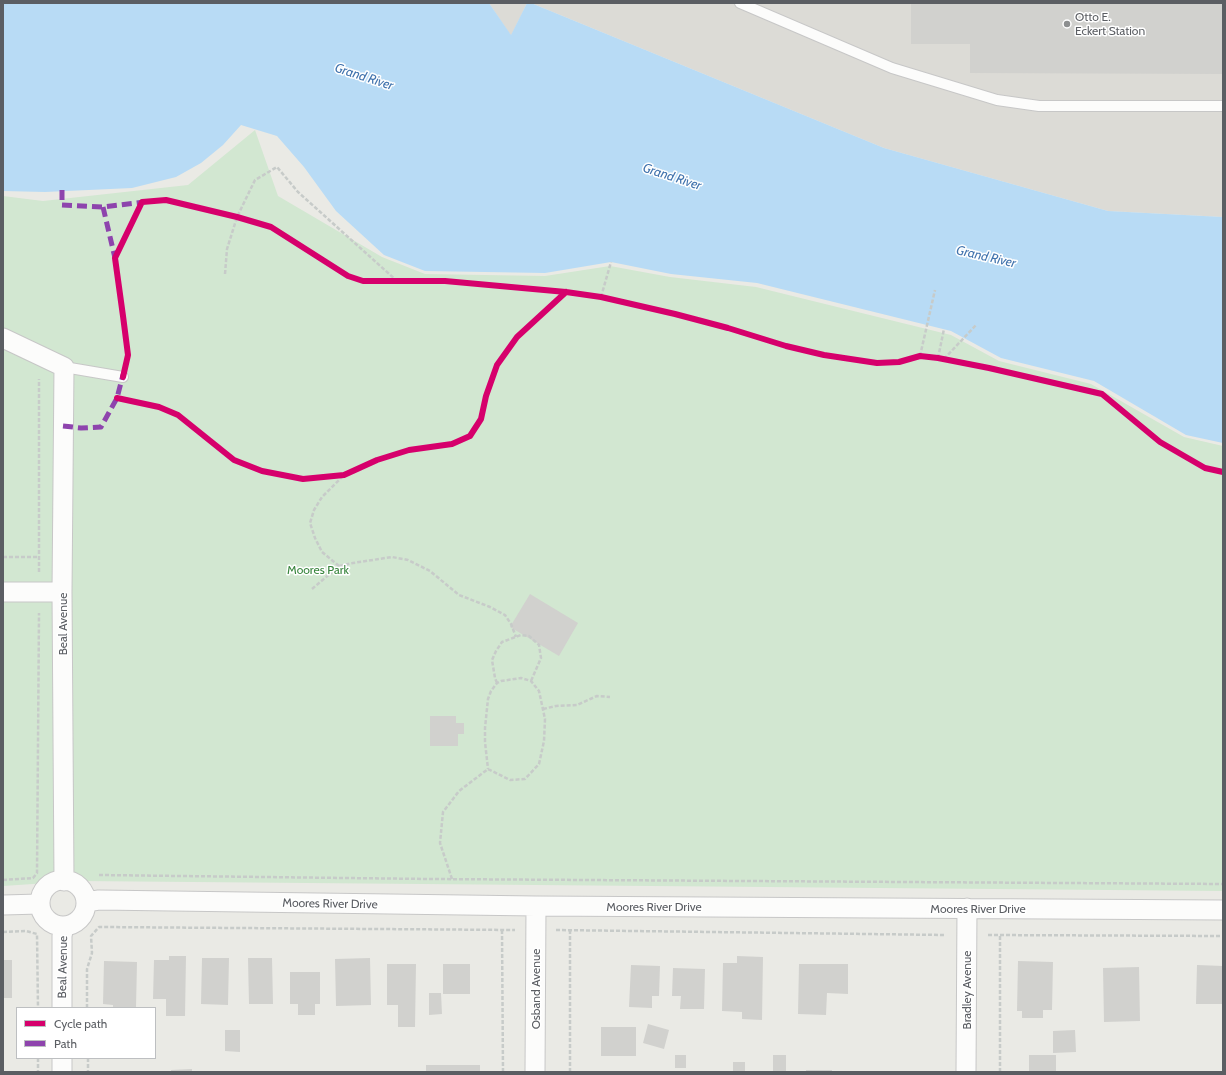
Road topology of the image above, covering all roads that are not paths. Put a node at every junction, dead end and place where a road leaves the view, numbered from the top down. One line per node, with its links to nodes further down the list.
1 (740, 3): 2 (lane)
2 (1223, 106)
3 (3, 338): 4 (street)
4 (64, 367): 5 (lane); 7 (street, Beal Avenue)
5 (123, 377)
6 (3, 592): 7 (street)
7 (62, 592): 8 (street, Beal Avenue)
8 (64, 881): 9 (street); 10 (street)
9 (86, 902): 12 (street, Moores River Drive); 15 (street)
10 (40, 904): 11 (street); 15 (street)
11 (3, 905)
12 (536, 906): 13 (street, Moores River Drive); 19 (street, Osband Avenue)
13 (967, 908): 14 (street, Moores River Drive); 20 (street, Bradley Avenue)
14 (1223, 910)
15 (64, 926): 16 (street, Beal Avenue)
16 (62, 1007)
17 (62, 1059): 18 (street)
18 (62, 1072)
19 (535, 1072)
20 (966, 1072)

